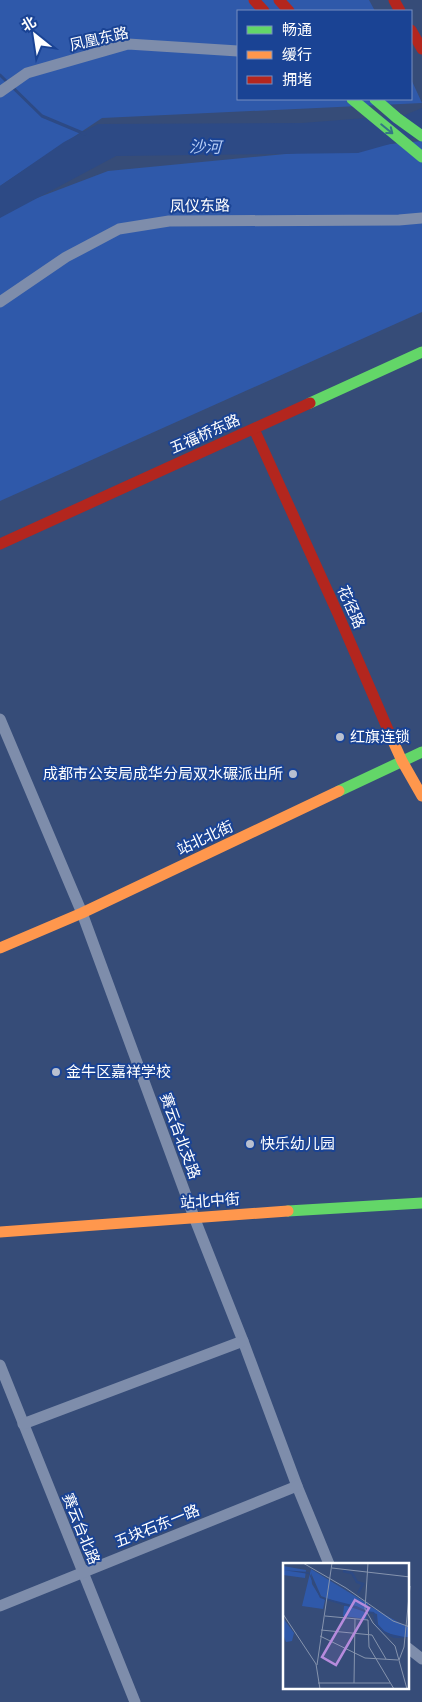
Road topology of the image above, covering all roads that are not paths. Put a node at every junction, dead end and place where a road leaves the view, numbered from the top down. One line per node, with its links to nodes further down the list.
1 (254, 0): 3 (main road)
2 (279, 0): 4 (main road)
3 (263, 10)
4 (288, 10)
5 (412, 32): 6 (main road)
6 (422, 49)
7 (237, 51): 8 (street, 凤凰东路)
8 (0, 92)
9 (353, 100): 12 (main road, one-way to 12)
10 (376, 100): 11 (main road)
11 (422, 136)
12 (422, 157)
13 (422, 218): 14 (street, 凤仪东路)
14 (0, 302)
15 (422, 352): 16 (main road, 五福桥东路)
16 (254, 429): 17 (main road, 五福桥东路); 20 (main road, 花径路)
17 (0, 544)
18 (0, 719): 22 (street, 赛云台北支路)
19 (422, 752): 20 (main road, 站北北街)
20 (402, 761): 21 (main road, 花径路); 22 (main road, 站北北街)
21 (422, 796)
22 (82, 913): 23 (main road, 站北北街); 25 (street, 赛云台北支路)
23 (0, 948)
24 (422, 1203): 25 (main road, 站北中街)
25 (194, 1217): 26 (main road, 站北中街); 27 (street, 赛云台北支路)
26 (0, 1232)
27 (243, 1342): 29 (street); 30 (street, 赛云台北支路)
28 (0, 1366): 29 (street, 赛云台北路)
29 (23, 1424): 32 (street, 赛云台北路)
30 (297, 1486): 31 (street, 赛云台北支路); 32 (street, 五块石东一路)
31 (329, 1563)
32 (82, 1572): 33 (street, 五块石东一路); 36 (street, 赛云台北路)
33 (0, 1606)
34 (410, 1650): 35 (street)
35 (422, 1659)
36 (135, 1702)

